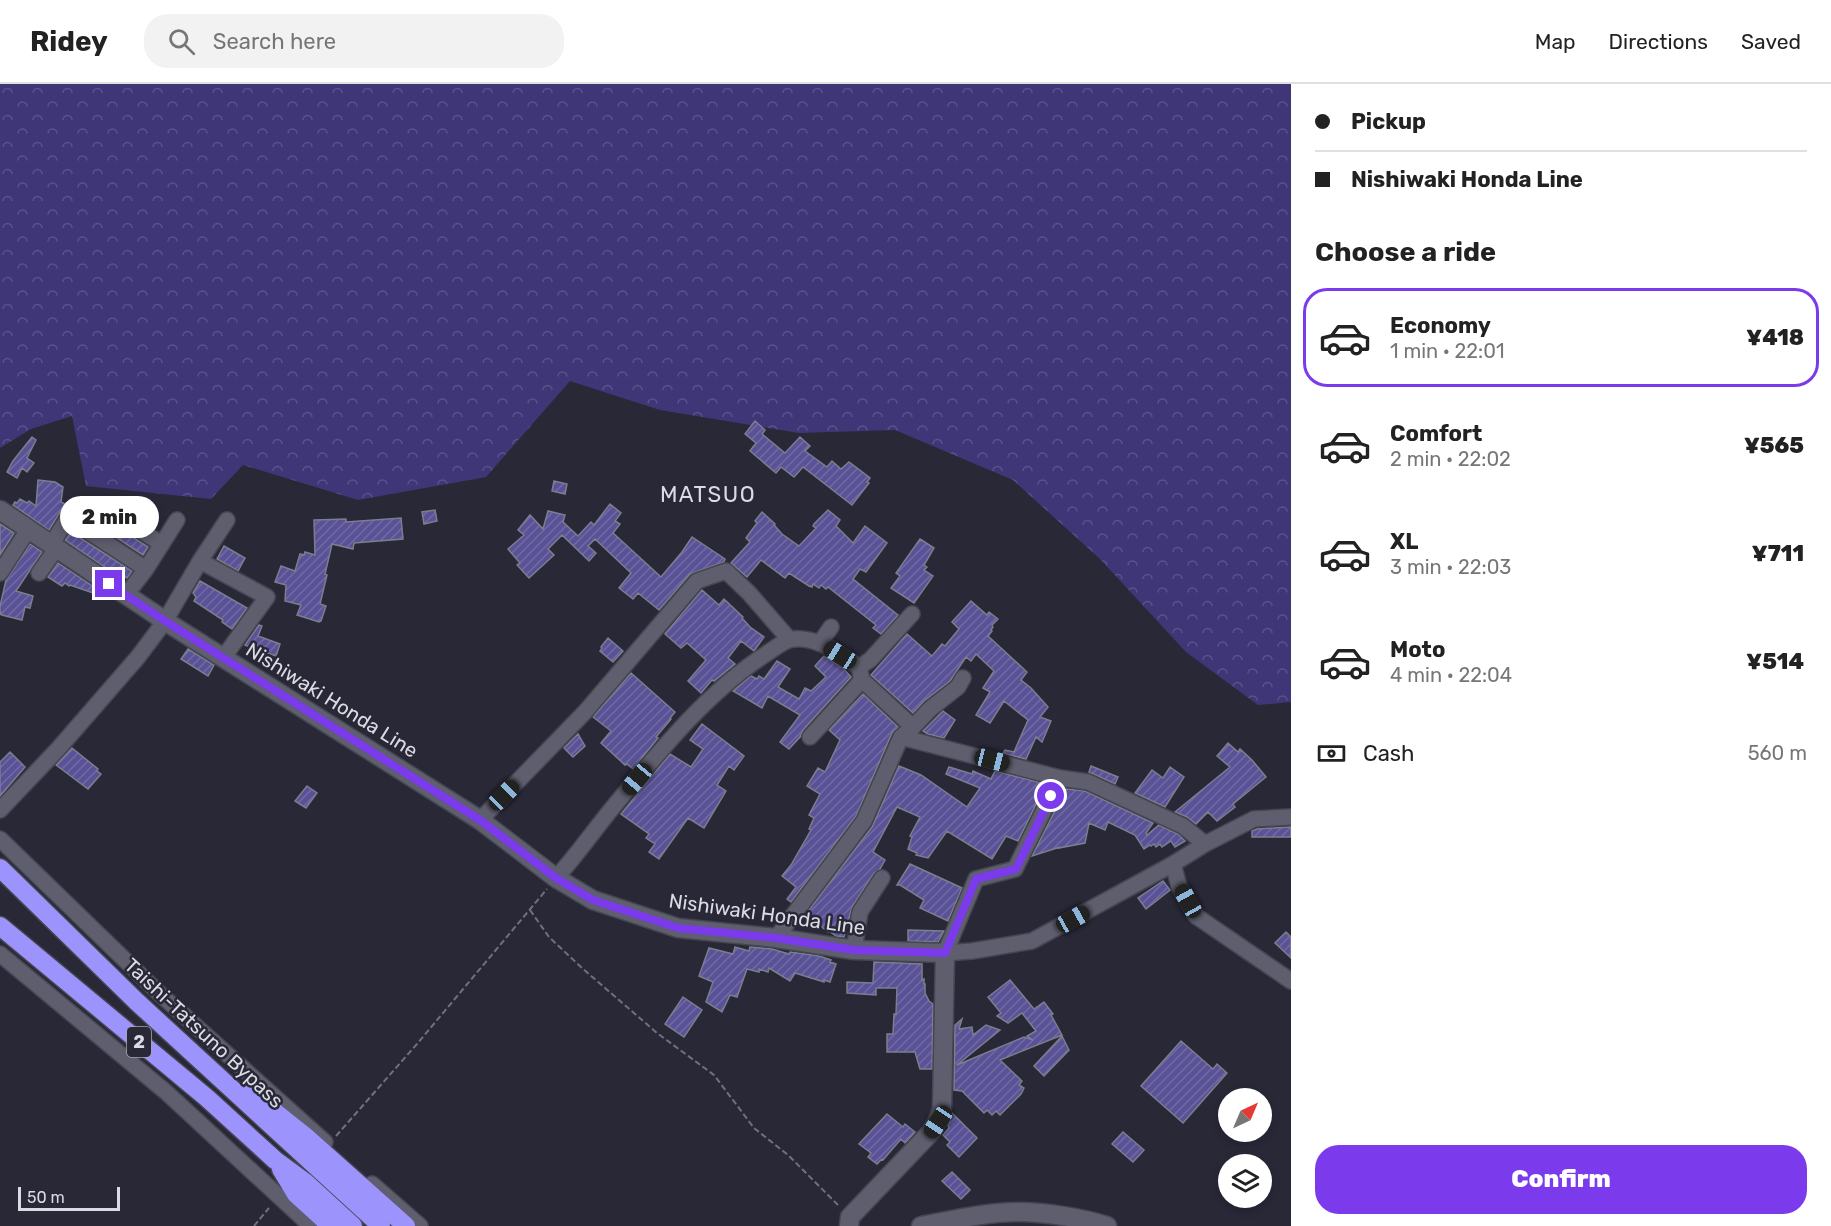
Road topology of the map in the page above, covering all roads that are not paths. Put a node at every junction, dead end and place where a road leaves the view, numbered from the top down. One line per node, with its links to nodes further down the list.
1 (0, 510): 5 (main road, Nishiwaki Honda Line)
2 (111, 512): 6 (street)
3 (177, 520): 6 (street)
4 (227, 520): 8 (street)
5 (28, 530): 7 (main road, Nishiwaki Honda Line); 10 (street)
6 (162, 544): 9 (street)
7 (53, 547): 9 (street); 11 (street); 12 (main road, Nishiwaki Honda Line)
8 (200, 561): 14 (street); 18 (street)
9 (146, 569): 12 (street)
10 (0, 573)
11 (39, 573)
12 (126, 595): 14 (main road, Nishiwaki Honda Line)
13 (912, 614): 19 (street)
14 (165, 621): 18 (main road, Nishiwaki Honda Line); 24 (street)
15 (831, 627): 17 (street)
16 (789, 639): 17 (street); 26 (street); 31 (street)
17 (820, 643): 19 (street)
18 (224, 658): 26 (main road, Nishiwaki Honda Line)
19 (861, 673): 21 (street); 22 (street)
20 (963, 678): 21 (street)
21 (907, 732): 23 (street); 34 (street)
22 (810, 737)
23 (1060, 778): 28 (street); 36 (street)
24 (0, 810)
25 (1291, 817): 28 (street)
26 (480, 820): 31 (main road, Nishiwaki Honda Line)
27 (0, 839): 39 (street)
28 (1205, 844): 29 (street)
29 (1173, 864): 36 (street); 38 (street)
30 (0, 868): 39 (highway, Taishi-Tatsuno Bypass / 2)
31 (556, 878): 34 (main road, Nishiwaki Honda Line)
32 (882, 878): 35 (street)
33 (0, 926): 40 (highway, 2)
34 (776, 938): 35 (main road, Nishiwaki Honda Line)
35 (854, 950): 36 (main road, Nishiwaki Honda Line)
36 (945, 953): 41 (main road)
37 (0, 954): 40 (street)
38 (1291, 981)
39 (325, 1157): 45 (highway, Taishi-Tatsuno Bypass / 2); 46 (highway); 47 (street)
40 (293, 1191): 42 (street); 43 (highway); 44 (highway, 2)
41 (850, 1222)
42 (311, 1226)
43 (331, 1226)
44 (353, 1226)
45 (381, 1226)
46 (406, 1226)
47 (420, 1226)
48 (921, 1226): 49 (main road)
49 (1107, 1226)

